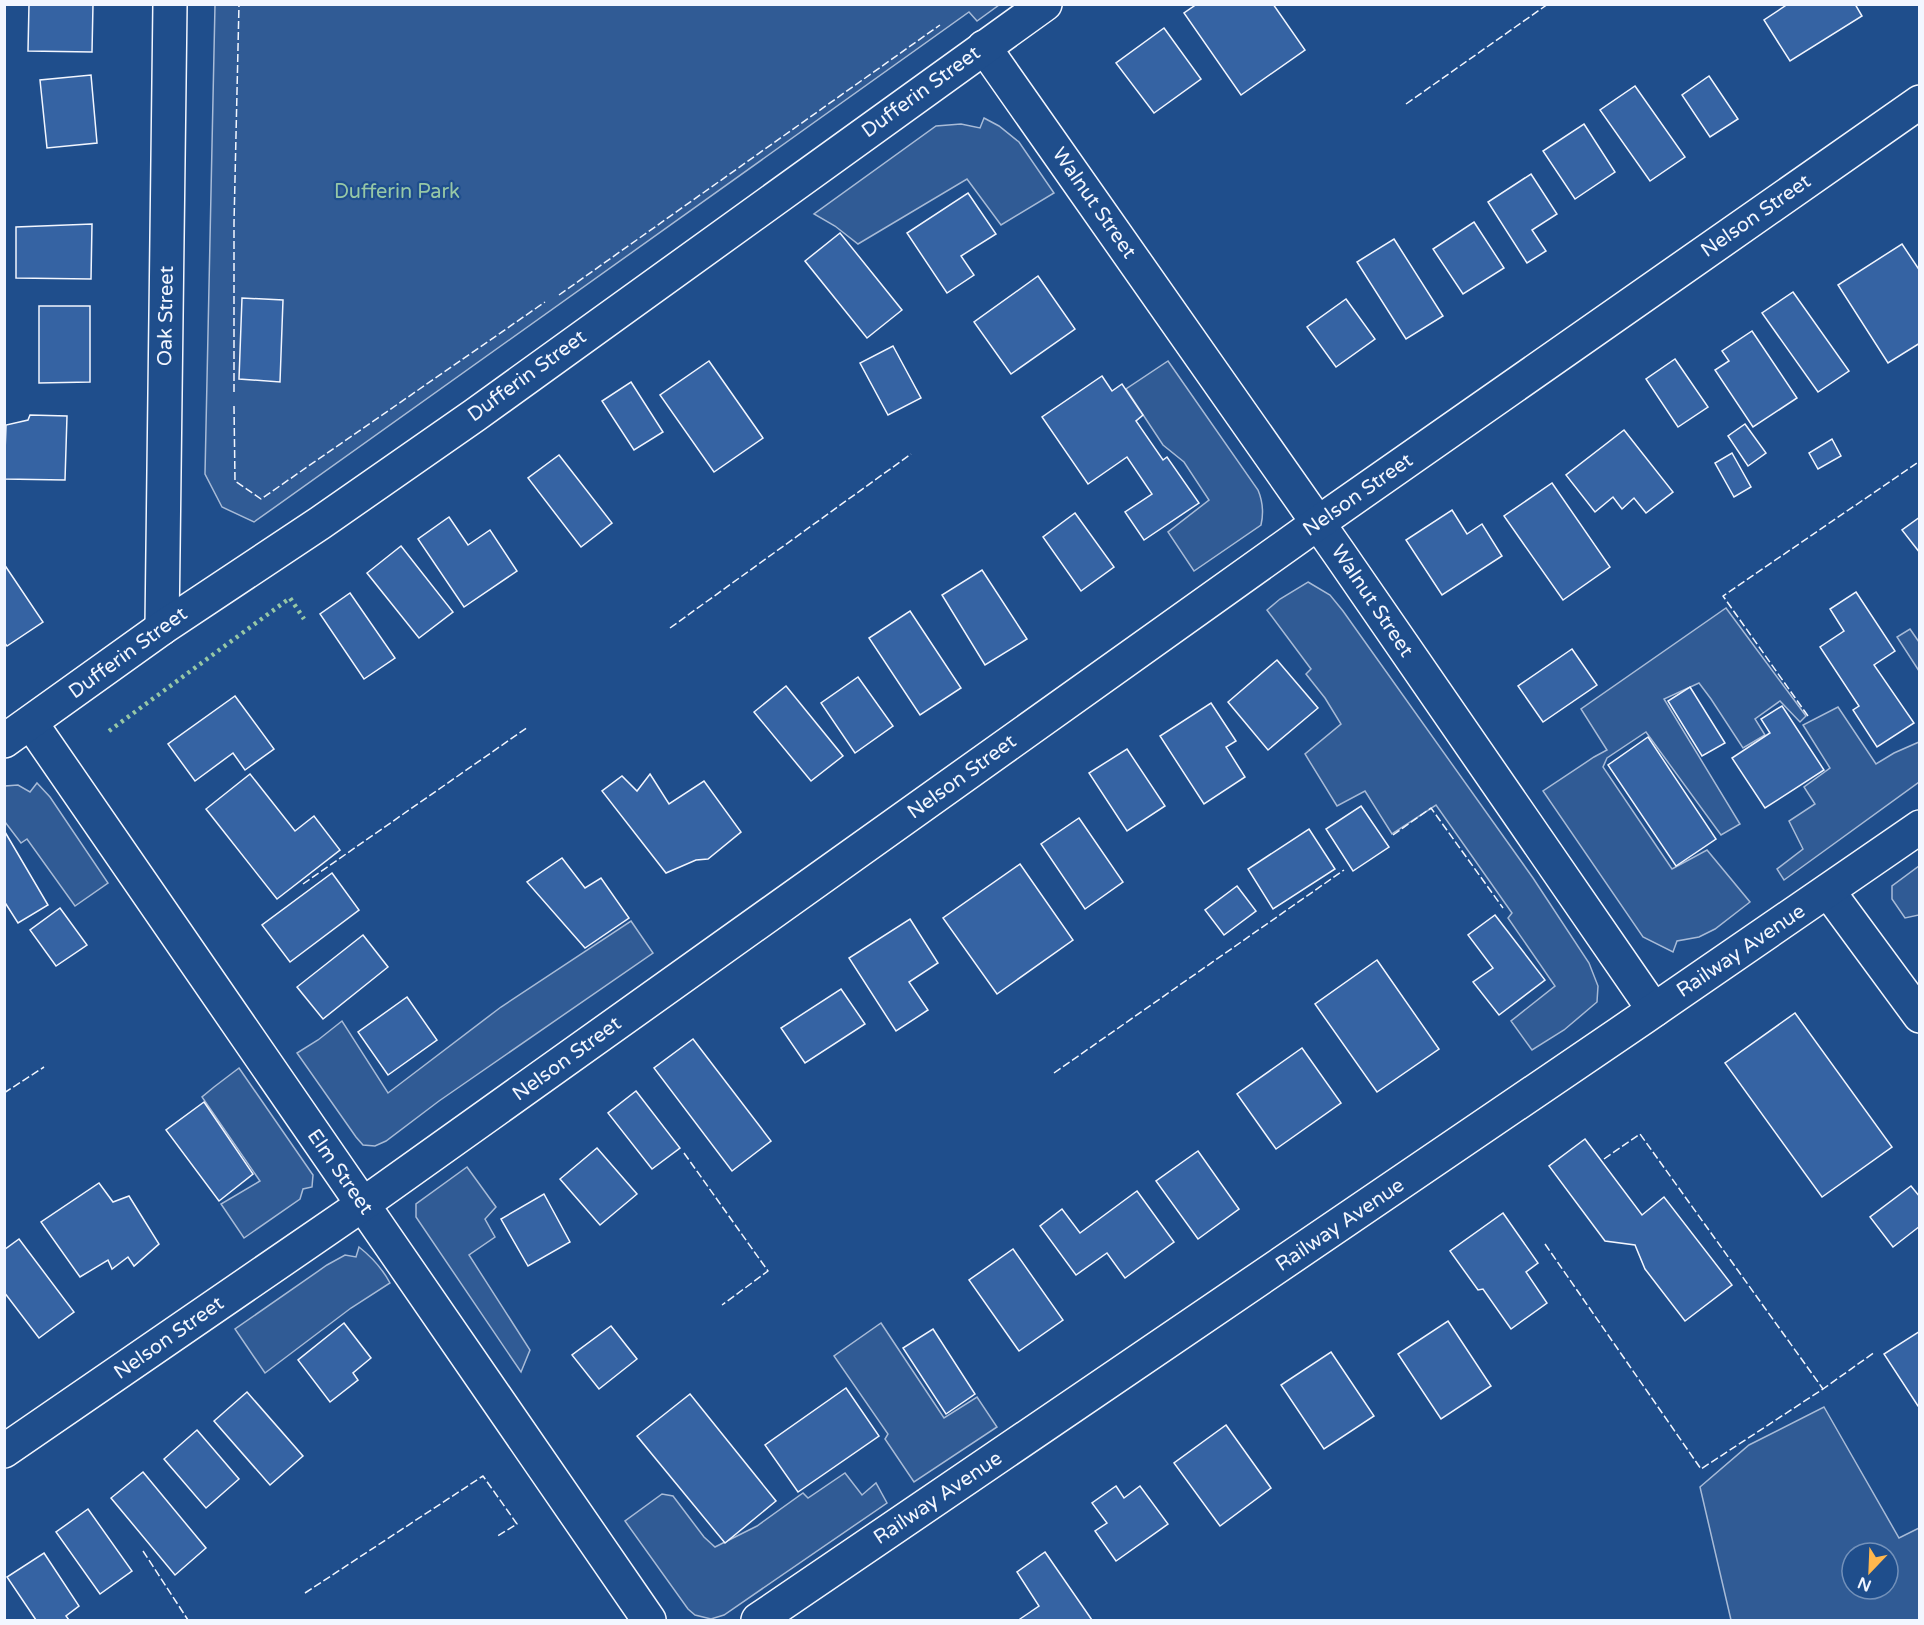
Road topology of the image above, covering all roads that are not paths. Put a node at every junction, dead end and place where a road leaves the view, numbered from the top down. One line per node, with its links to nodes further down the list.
1 (170, 4): 6 (street, Oak Street)
2 (1045, 4): 3 (street, Dufferin Street)
3 (984, 47): 5 (street, Walnut Street); 6 (street, Dufferin Street)
4 (1920, 102): 5 (street, Nelson Street)
5 (1318, 523): 11 (street, Walnut Street); 13 (street, Nelson Street)
6 (162, 628): 7 (street, Dufferin Street)
7 (31, 723): 8 (street, Dufferin Street); 13 (street, Elm Street)
8 (4, 741)
9 (1920, 827): 10 (street, Railway Avenue)
10 (1828, 891): 11 (street, Railway Avenue); 12 (street)
11 (1654, 1010): 16 (street, Railway Avenue)
12 (1920, 1016)
13 (362, 1205): 14 (street, Nelson Street); 15 (street, Elm Street)
14 (4, 1451)
15 (649, 1620)
16 (758, 1620)

